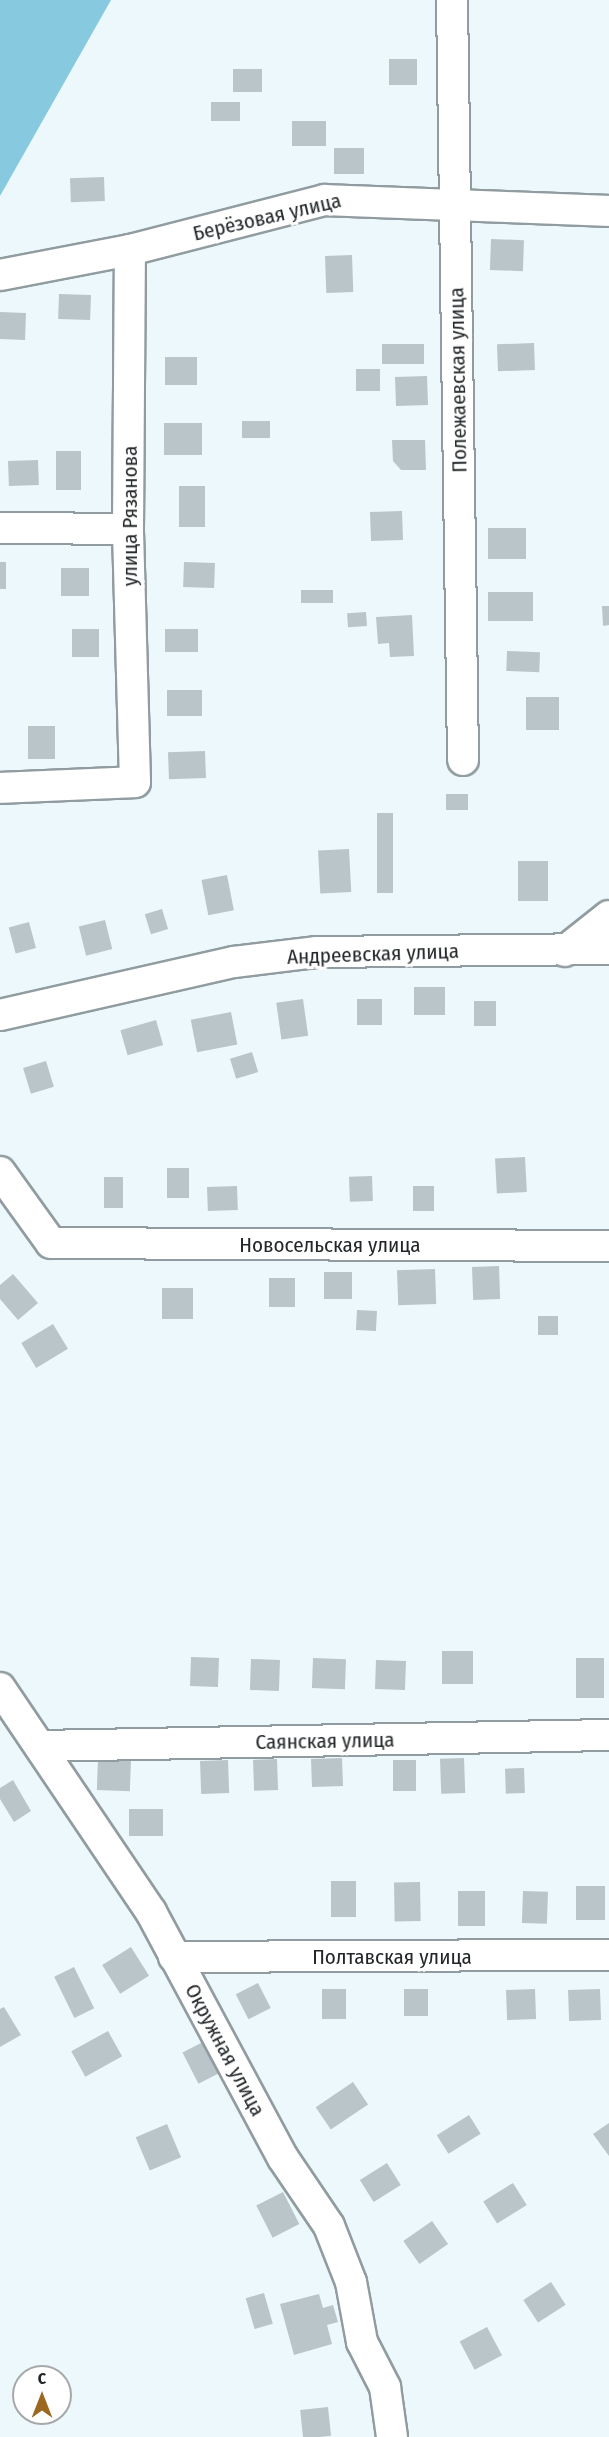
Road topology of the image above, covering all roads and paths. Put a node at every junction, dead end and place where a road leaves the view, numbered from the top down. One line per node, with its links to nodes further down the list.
1 (452, 0): 2 (street, Полежаевская улица)
2 (456, 206): 3 (street, Берёзовая улица); 4 (street, Берёзовая улица); 8 (street, Полежаевская улица)
3 (609, 211)
4 (130, 250): 5 (street, Берёзовая улица); 7 (street, улица Рязанова)
5 (0, 275)
6 (0, 528): 7 (street)
7 (129, 529): 9 (street, улица Рязанова)
8 (463, 760)
9 (0, 788)
10 (609, 916): 12 (street)
11 (609, 950): 12 (street, Андреевская улица)
12 (565, 951): 13 (street, Андреевская улица)
13 (0, 1015)
14 (0, 1172): 15 (street, Новосельская улица)
15 (609, 1246)
16 (0, 1688): 18 (street, Окружная улица)
17 (609, 1735): 18 (street, Саянская улица)
18 (40, 1746): 20 (street, Окружная улица)
19 (609, 1955): 20 (street, Полтавская улица)
20 (174, 1957): 21 (street, Окружная улица)
21 (392, 2437)

